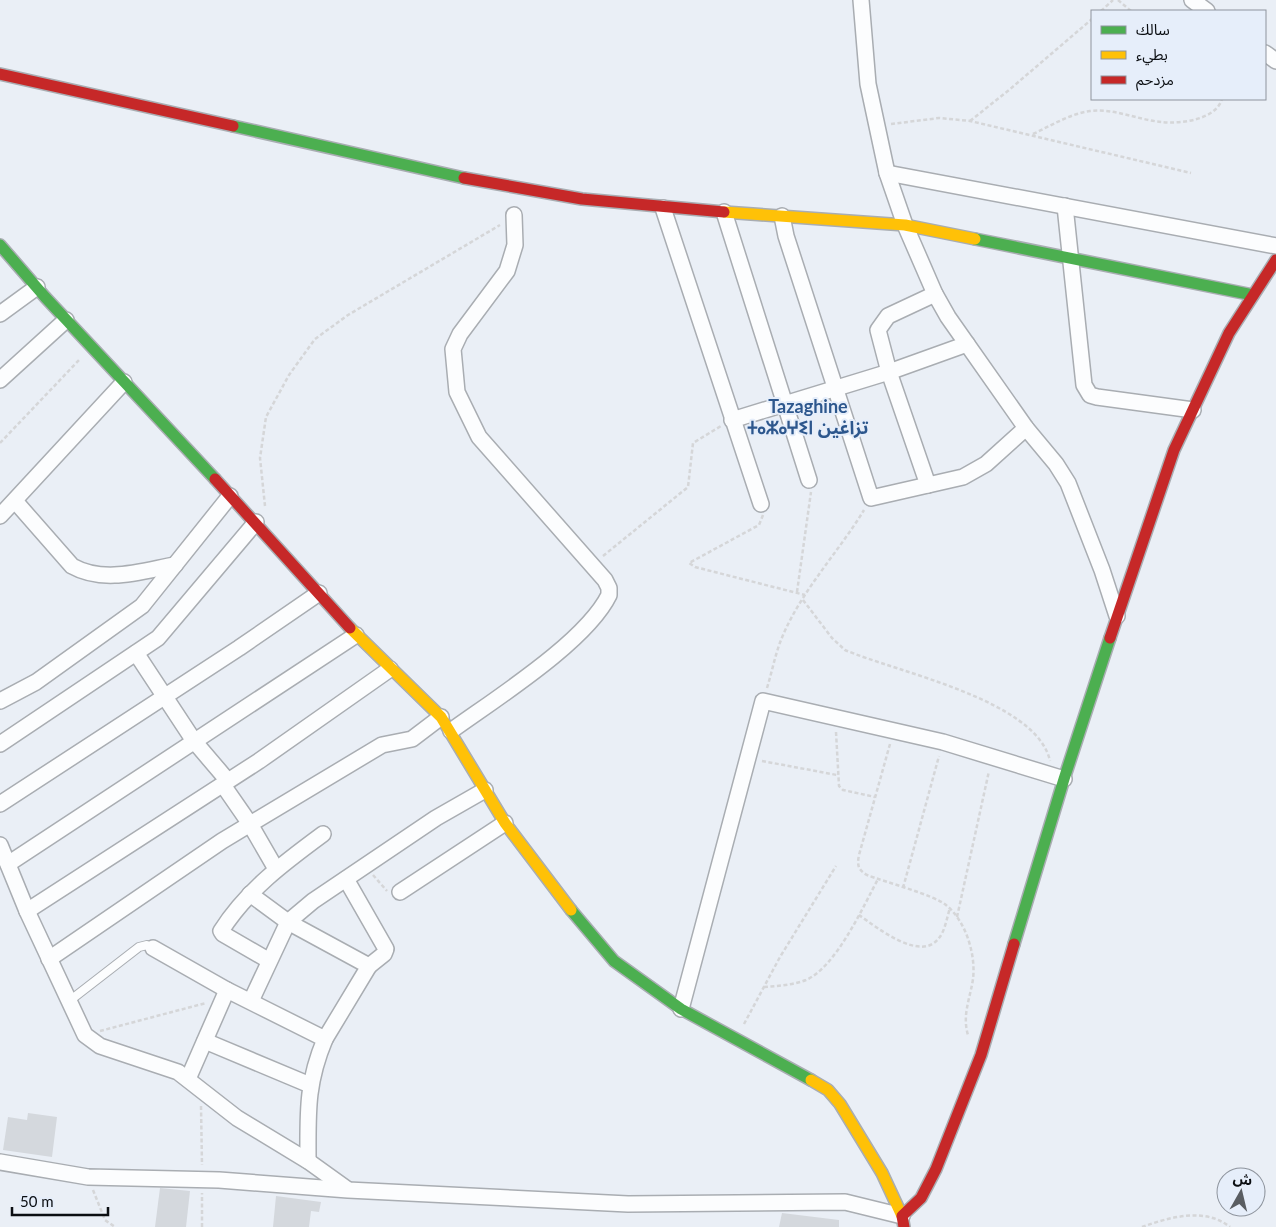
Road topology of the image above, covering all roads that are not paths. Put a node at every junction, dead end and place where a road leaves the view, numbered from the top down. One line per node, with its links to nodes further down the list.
1 (861, 0): 5 (street)
2 (1192, 0): 3 (street)
3 (1206, 10)
4 (0, 74): 7 (street)
5 (887, 173): 6 (street); 11 (street)
6 (1065, 206): 13 (street); 14 (street)
7 (663, 208): 8 (street); 28 (street)
8 (724, 212): 10 (street); 26 (street)
9 (514, 215): 46 (street)
10 (782, 216): 11 (street); 25 (street)
11 (905, 225): 14 (street); 17 (street)
12 (0, 246): 16 (street)
13 (1276, 246)
14 (1071, 259): 18 (street); 27 (street)
15 (1276, 260): 18 (street)
16 (37, 287): 19 (street); 20 (street)
17 (935, 294): 21 (street); 22 (street)
18 (1253, 295): 27 (street)
19 (0, 314)
20 (66, 320): 23 (street); 24 (street)
21 (967, 344): 22 (street); 29 (street)
22 (889, 372): 25 (street); 31 (street)
23 (0, 380)
24 (124, 382): 32 (street); 33 (street)
25 (836, 389): 26 (street); 31 (street)
26 (784, 405): 28 (street); 30 (street)
27 (1193, 410): 39 (street)
28 (732, 420): 34 (street)
29 (1026, 428): 31 (street); 39 (street)
30 (809, 480)
31 (928, 485)
32 (230, 496): 36 (street); 37 (street)
33 (15, 501): 35 (street); 37 (street)
34 (761, 504)
35 (0, 516)
36 (256, 522): 38 (street); 41 (street)
37 (175, 565): 44 (street)
38 (318, 594): 40 (street); 43 (street)
39 (1117, 616): 49 (street)
40 (356, 635): 42 (street); 47 (street)
41 (136, 653): 43 (street); 48 (street)
42 (390, 669): 45 (street); 50 (street)
43 (164, 698): 47 (street); 52 (street)
44 (0, 701)
45 (441, 717): 46 (street); 54 (street)
46 (451, 731): 51 (street)
47 (194, 741): 50 (street); 57 (street)
48 (0, 744)
49 (1058, 777): 71 (street); 79 (street)
50 (225, 783): 54 (street); 62 (street)
51 (486, 790): 53 (street); 59 (street)
52 (0, 804)
53 (505, 823): 60 (street); 71 (street)
54 (250, 824): 58 (street); 65 (street)
55 (323, 834): 58 (street)
56 (0, 844): 57 (street)
57 (8, 864): 62 (street)
58 (276, 869): 61 (street)
59 (346, 879): 63 (street); 67 (street)
60 (400, 892)
61 (250, 894): 63 (street); 66 (street)
62 (27, 911): 65 (street)
63 (288, 922): 66 (street); 67 (street)
64 (153, 948): 68 (street); 70 (lane)
65 (49, 959): 70 (street)
66 (268, 960): 69 (street)
67 (369, 966): 72 (street)
68 (225, 995): 69 (street); 73 (street)
69 (251, 1001): 72 (street)
70 (68, 1002): 74 (street)
71 (681, 1009): 79 (street)
72 (325, 1039): 75 (street)
73 (205, 1040): 74 (street); 75 (street)
74 (188, 1079): 76 (street)
75 (310, 1085): 76 (street)
76 (308, 1161): 78 (street)
77 (0, 1162): 78 (street)
78 (348, 1190): 79 (street)
79 (903, 1221): 80 (street)
80 (890, 1227)

